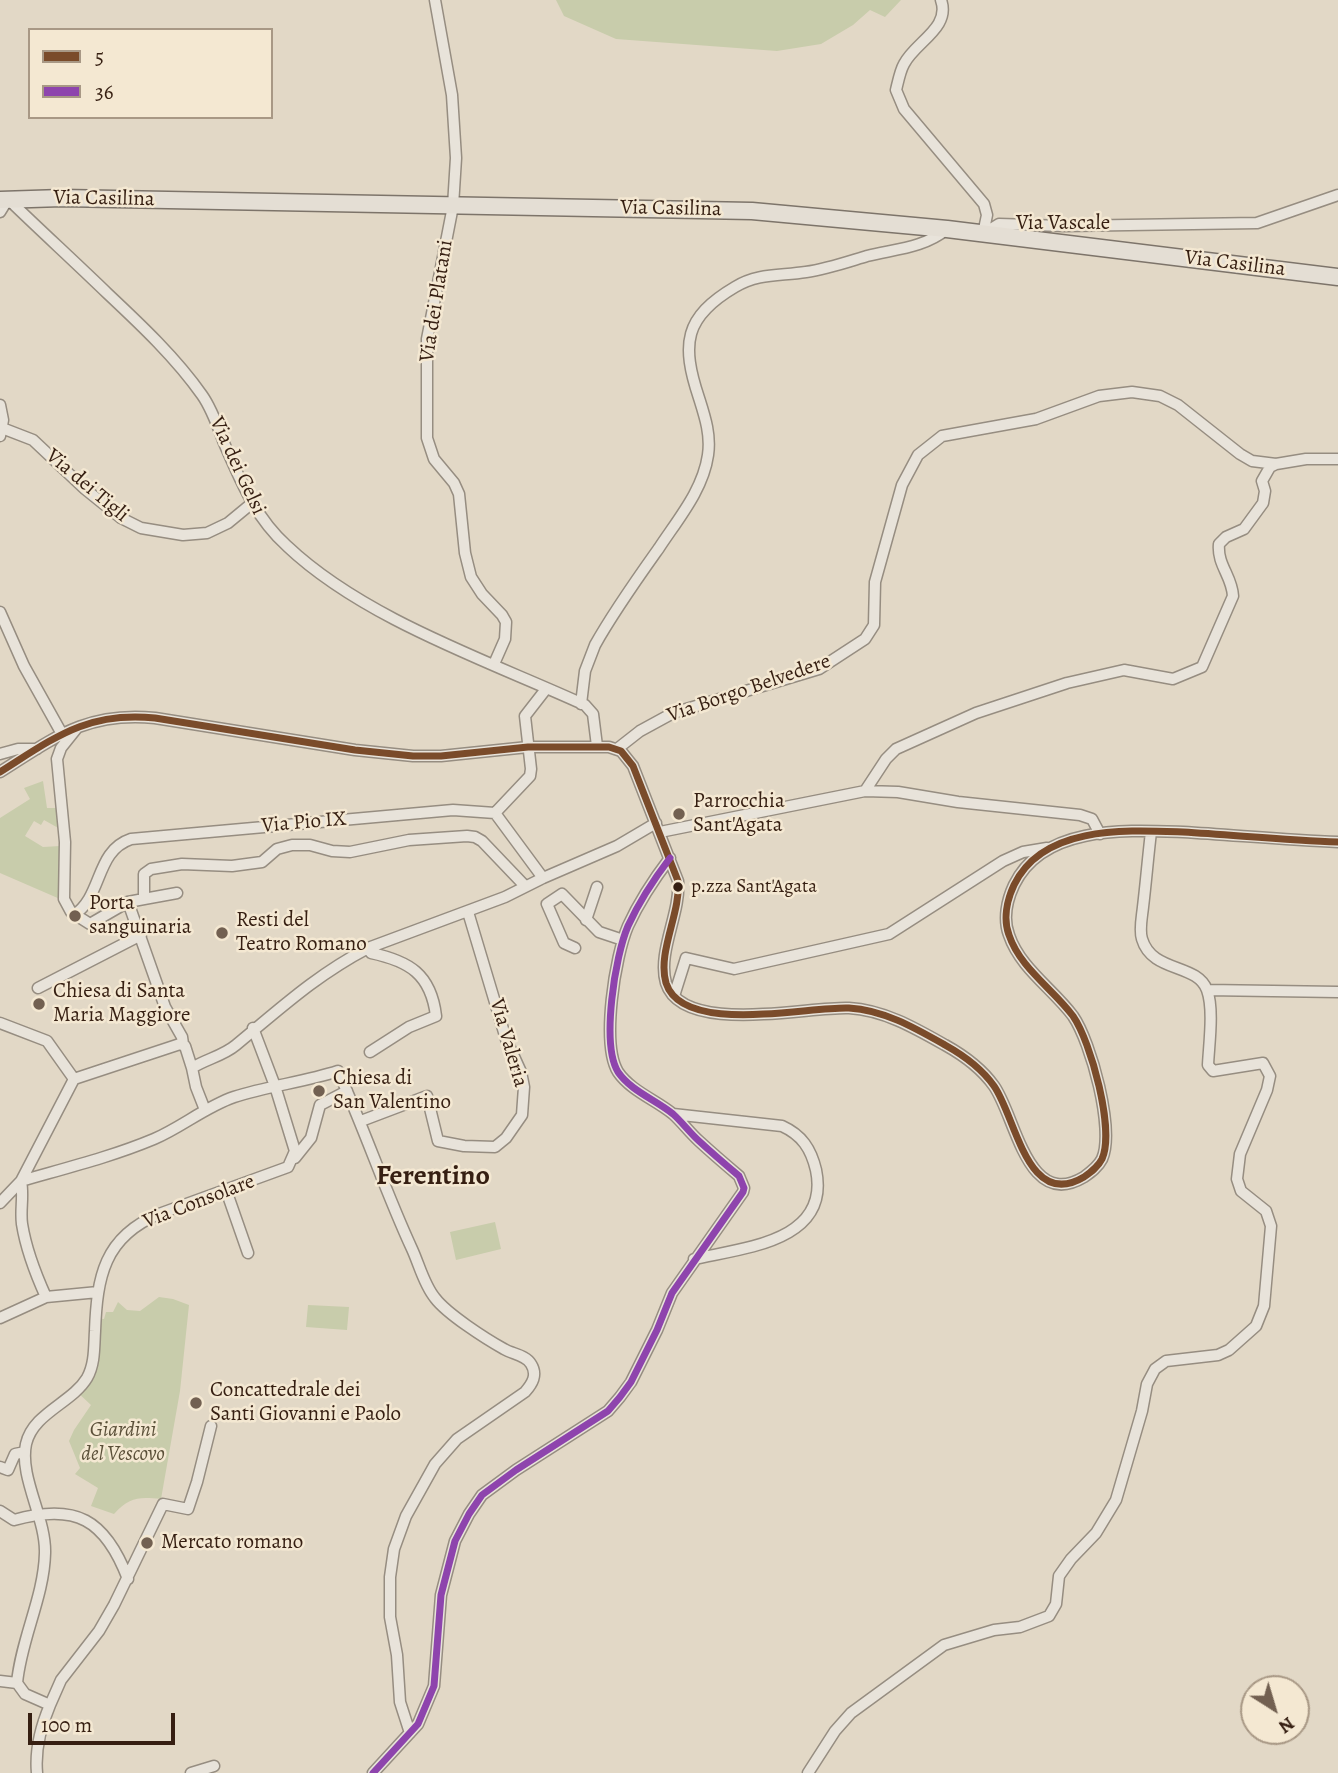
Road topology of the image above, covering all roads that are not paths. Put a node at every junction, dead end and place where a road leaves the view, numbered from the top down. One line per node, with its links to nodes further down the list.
1 (435, 0): 5 (street)
2 (942, 0): 7 (street, Via Vascale)
3 (1338, 195): 7 (street, Via Vascale)
4 (3, 204): 5 (main road, Via Casilina); 13 (street, Via dei Gelsi)
5 (453, 206): 6 (main road, Via Casilina); 15 (street, Via dei Platani)
6 (947, 229): 7 (main road, Via Casilina); 17 (street)
7 (983, 234): 8 (main road, Via Casilina)
8 (1338, 277)
9 (0, 405): 10 (street)
10 (1, 432): 13 (street, Via dei Tigli)
11 (1338, 459): 12 (street, Via Borgo Belvedere)
12 (1276, 464): 23 (street, Via Borgo Belvedere); 26 (street)
13 (251, 504): 15 (street, Via dei Gelsi)
14 (0, 612): 19 (street)
15 (494, 664): 16 (street, Via dei Gelsi)
16 (547, 689): 17 (street, Via dei Gelsi); 21 (street)
17 (581, 704): 20 (street)
18 (80, 725): 19 (street); 21 (street); 41 (street)
19 (62, 734): 22 (street)
20 (597, 746): 21 (street); 23 (street)
21 (528, 747): 27 (street)
22 (37, 749): 24 (street); 25 (street)
23 (617, 749): 28 (street)
24 (0, 754)
25 (0, 772)
26 (865, 791): 28 (street); 30 (street)
27 (495, 813): 34 (street); 41 (street, Via Pio IX)
28 (658, 827): 33 (street); 34 (street)
29 (1151, 832): 30 (street); 31 (street); 48 (street)
30 (1100, 834): 32 (street)
31 (1338, 842)
32 (1047, 848): 50 (street); 50 (street)
33 (670, 858): 44 (street); 50 (street)
34 (543, 878): 35 (street)
35 (525, 886): 38 (street); 40 (street)
36 (597, 887): 42 (street)
37 (177, 893): 38 (street)
38 (144, 899): 39 (street)
39 (128, 902): 41 (street); 43 (street)
40 (468, 912): 45 (street); 61 (street, Via Valeria)
41 (74, 915)
42 (586, 920): 44 (street); 46 (street)
43 (141, 935): 47 (street); 53 (street)
44 (623, 940): 60 (street)
45 (368, 948): 52 (street); 54 (street)
46 (575, 948)
47 (38, 988)
48 (1207, 990): 49 (street); 85 (street)
49 (1338, 992)
50 (674, 996)
51 (0, 1023): 56 (street)
52 (253, 1028): 55 (street); 57 (street)
53 (183, 1044): 55 (street); 56 (street)
54 (370, 1052)
55 (192, 1068): 59 (street)
56 (74, 1079): 63 (street)
57 (275, 1086): 58 (street); 59 (street); 62 (street)
58 (347, 1091): 61 (street); 62 (street)
59 (205, 1110): 63 (street)
60 (673, 1114): 67 (street); 67 (street)
61 (361, 1121): 80 (street)
62 (288, 1167): 64 (street, Via Consolare)
63 (21, 1181): 65 (street); 69 (street)
64 (226, 1190): 66 (street); 68 (street, Via Consolare)
65 (0, 1203)
66 (248, 1253)
67 (694, 1259): 80 (street)
68 (98, 1292): 69 (street); 72 (street, Via Consolare)
69 (46, 1297): 70 (street)
70 (0, 1318)
71 (211, 1426): 76 (street)
72 (25, 1452): 73 (street); 75 (street)
73 (1, 1469)
74 (0, 1511): 75 (street)
75 (38, 1514): 76 (street); 78 (street)
76 (128, 1579): 79 (street)
77 (0, 1681): 78 (street)
78 (17, 1683): 79 (street)
79 (50, 1705): 82 (street)
80 (410, 1733): 84 (street)
81 (214, 1766): 83 (street)
82 (37, 1773)
83 (191, 1773)
84 (373, 1773)
85 (808, 1773)

